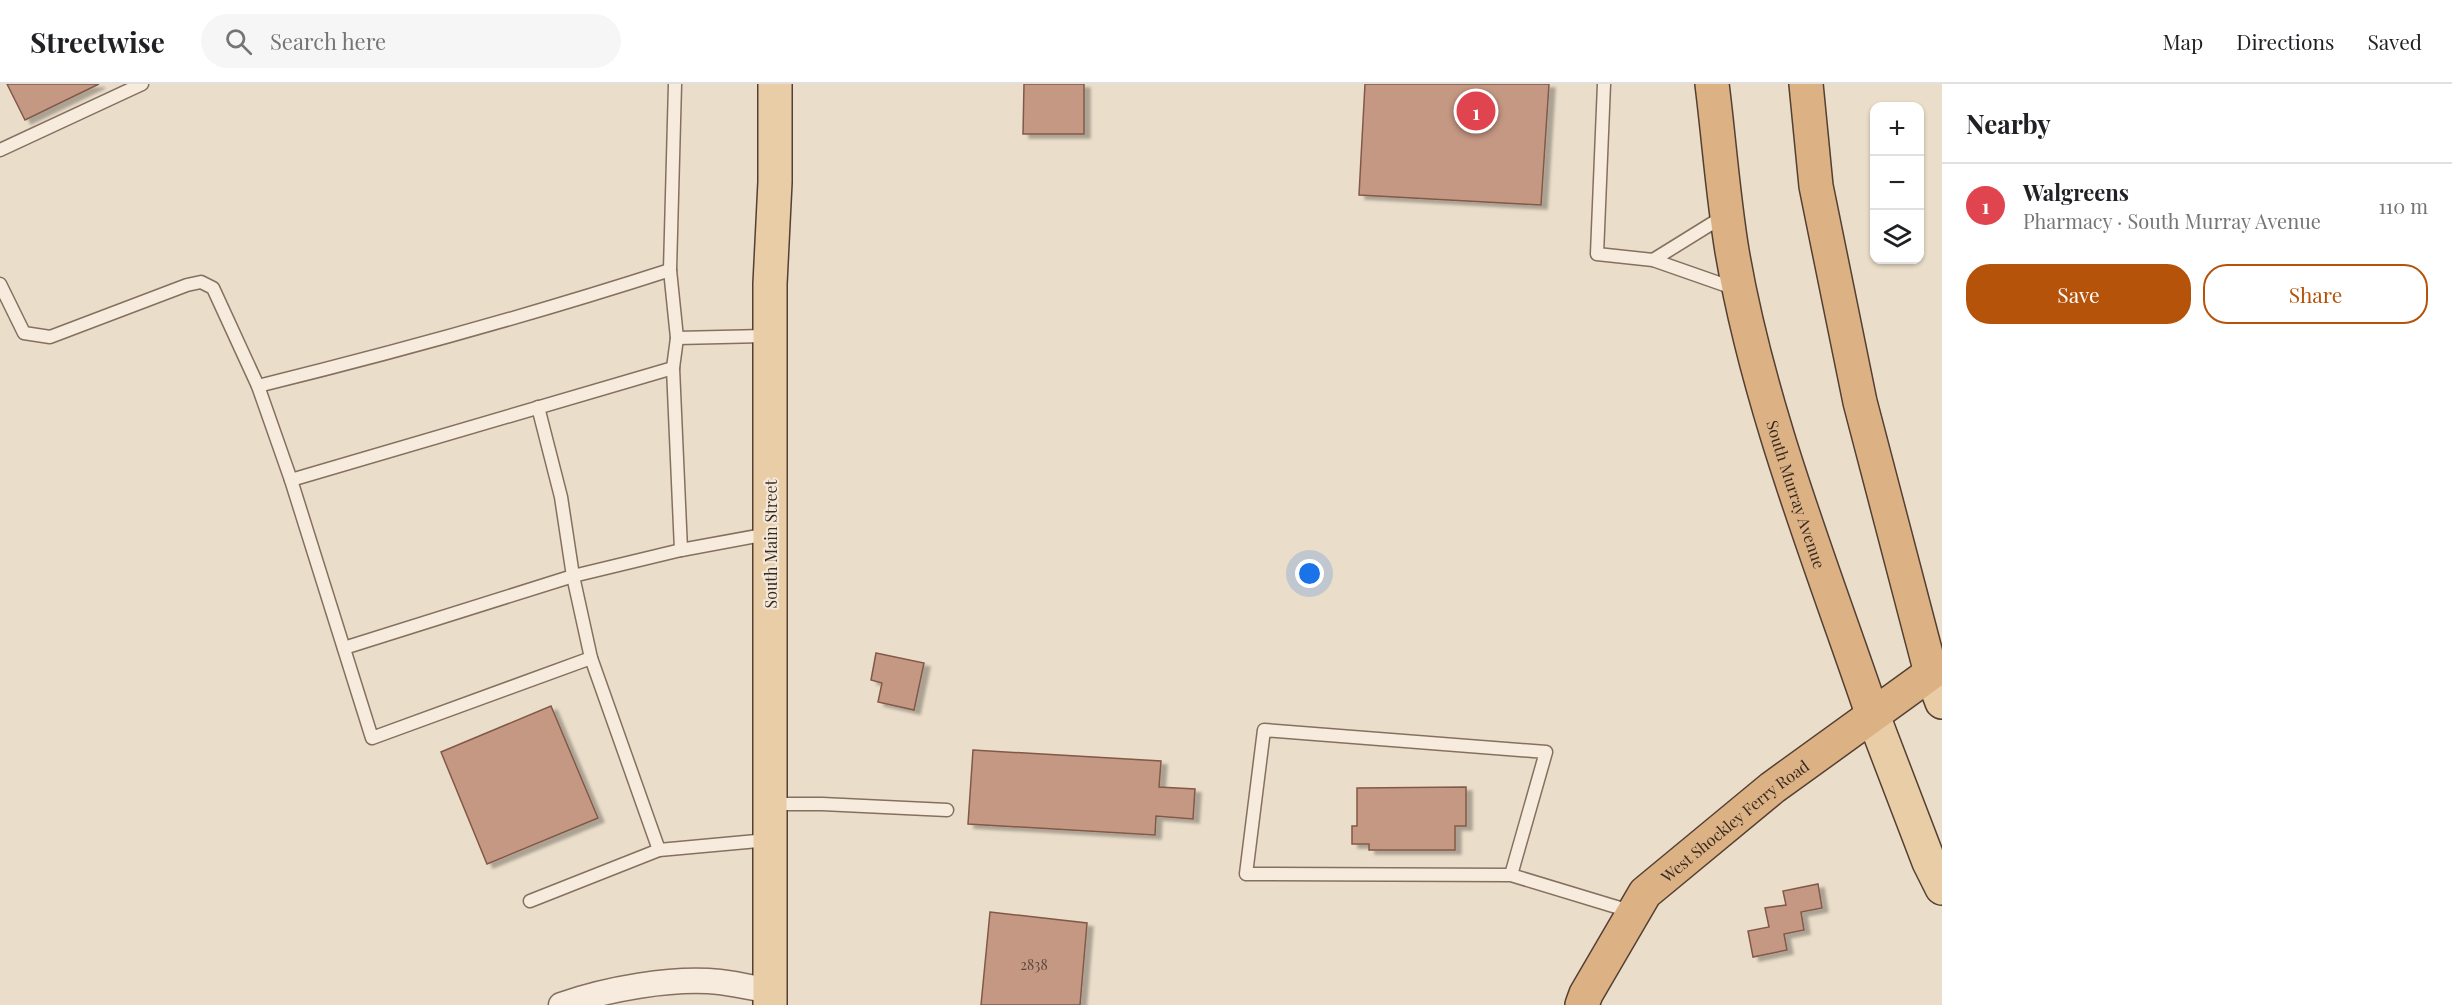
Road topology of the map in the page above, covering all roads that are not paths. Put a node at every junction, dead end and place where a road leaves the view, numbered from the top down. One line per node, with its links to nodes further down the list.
1 (142, 84): 7 (lane)
2 (675, 84): 10 (lane)
3 (775, 84): 13 (main road, South Main Street)
4 (1604, 84): 9 (lane)
5 (1712, 84): 8 (highway, South Murray Avenue)
6 (1810, 89): 24 (highway)
7 (0, 150)
8 (1728, 214): 9 (lane); 12 (highway, South Murray Avenue)
9 (1653, 260): 12 (lane)
10 (670, 270): 14 (lane); 16 (lane)
11 (0, 284): 16 (lane)
12 (1741, 291): 25 (highway, South Murray Avenue)
13 (770, 336): 14 (lane); 19 (main road, South Main Street)
14 (677, 338): 15 (lane)
15 (673, 368): 17 (lane); 20 (lane)
16 (258, 386): 18 (lane)
17 (538, 406): 18 (lane); 21 (lane)
18 (291, 480): 22 (lane)
19 (770, 534): 20 (lane); 26 (main road, South Main Street)
20 (681, 550): 21 (lane)
21 (573, 576): 22 (lane); 23 (lane)
22 (344, 648): 23 (lane)
23 (591, 658): 29 (lane)
24 (1937, 688): 25 (highway, West Shockley Ferry Road)
25 (1872, 714): 31 (main road, South Murray Avenue); 33 (highway, West Shockley Ferry Road)
26 (769, 804): 27 (lane); 28 (main road, South Main Street)
27 (947, 810)
28 (769, 840): 29 (lane); 34 (main road, South Main Street)
29 (659, 850): 32 (lane)
30 (1512, 876): 30 (lane); 33 (lane)
31 (1942, 888)
32 (530, 901)
33 (1634, 912): 37 (highway, West Shockley Ferry Road)
34 (770, 998): 35 (street)
35 (587, 1001): 36 (street)
36 (561, 1005)
37 (1582, 1005)

